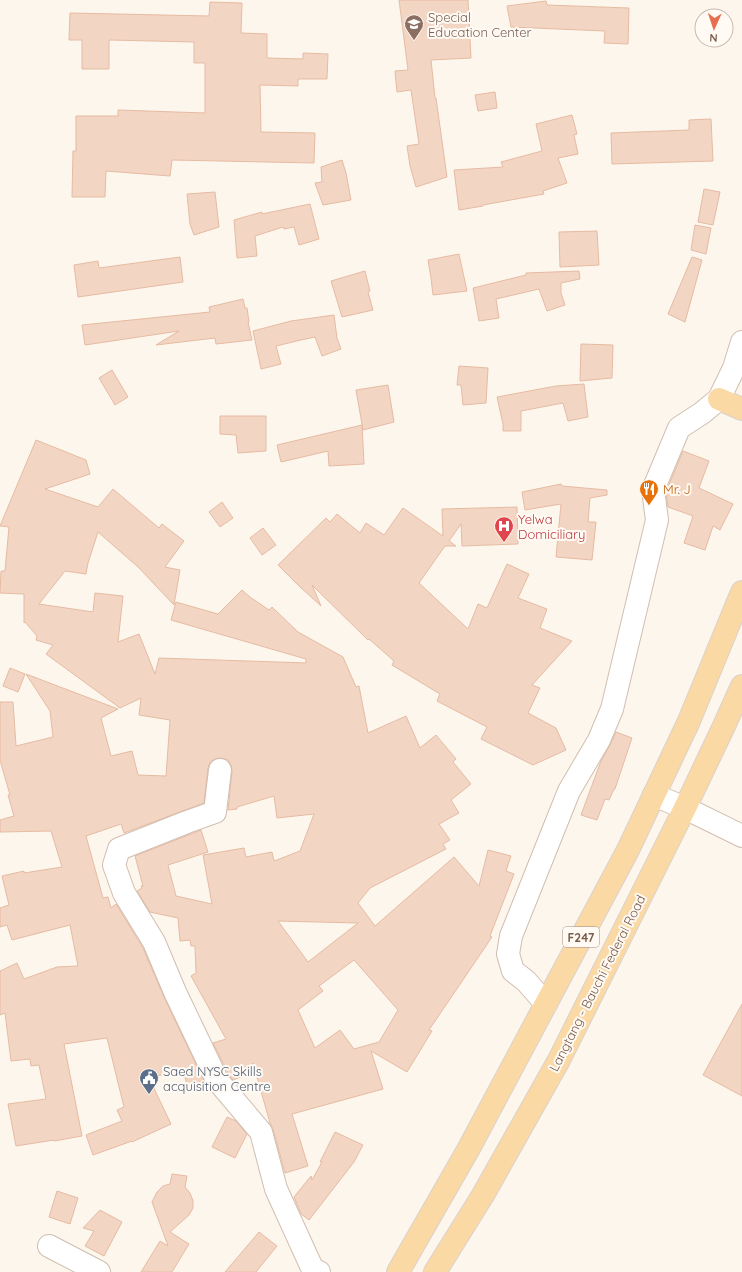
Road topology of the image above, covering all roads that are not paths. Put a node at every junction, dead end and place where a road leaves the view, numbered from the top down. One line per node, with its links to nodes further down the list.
1 (742, 342): 2 (street)
2 (719, 399): 3 (main road); 10 (street)
3 (742, 409)
4 (742, 592): 7 (main road, F247)
5 (742, 686): 8 (main road, Langtang - Bauchi Federal Road / F247)
6 (220, 770): 12 (street)
7 (654, 795): 8 (street); 10 (main road, F247)
8 (685, 808): 9 (street); 15 (main road, Langtang - Bauchi Federal Road / F247)
9 (742, 836)
10 (546, 1004): 14 (main road, F247)
11 (49, 1246): 13 (street)
12 (314, 1271)
13 (99, 1272)
14 (398, 1272)
15 (434, 1272)

